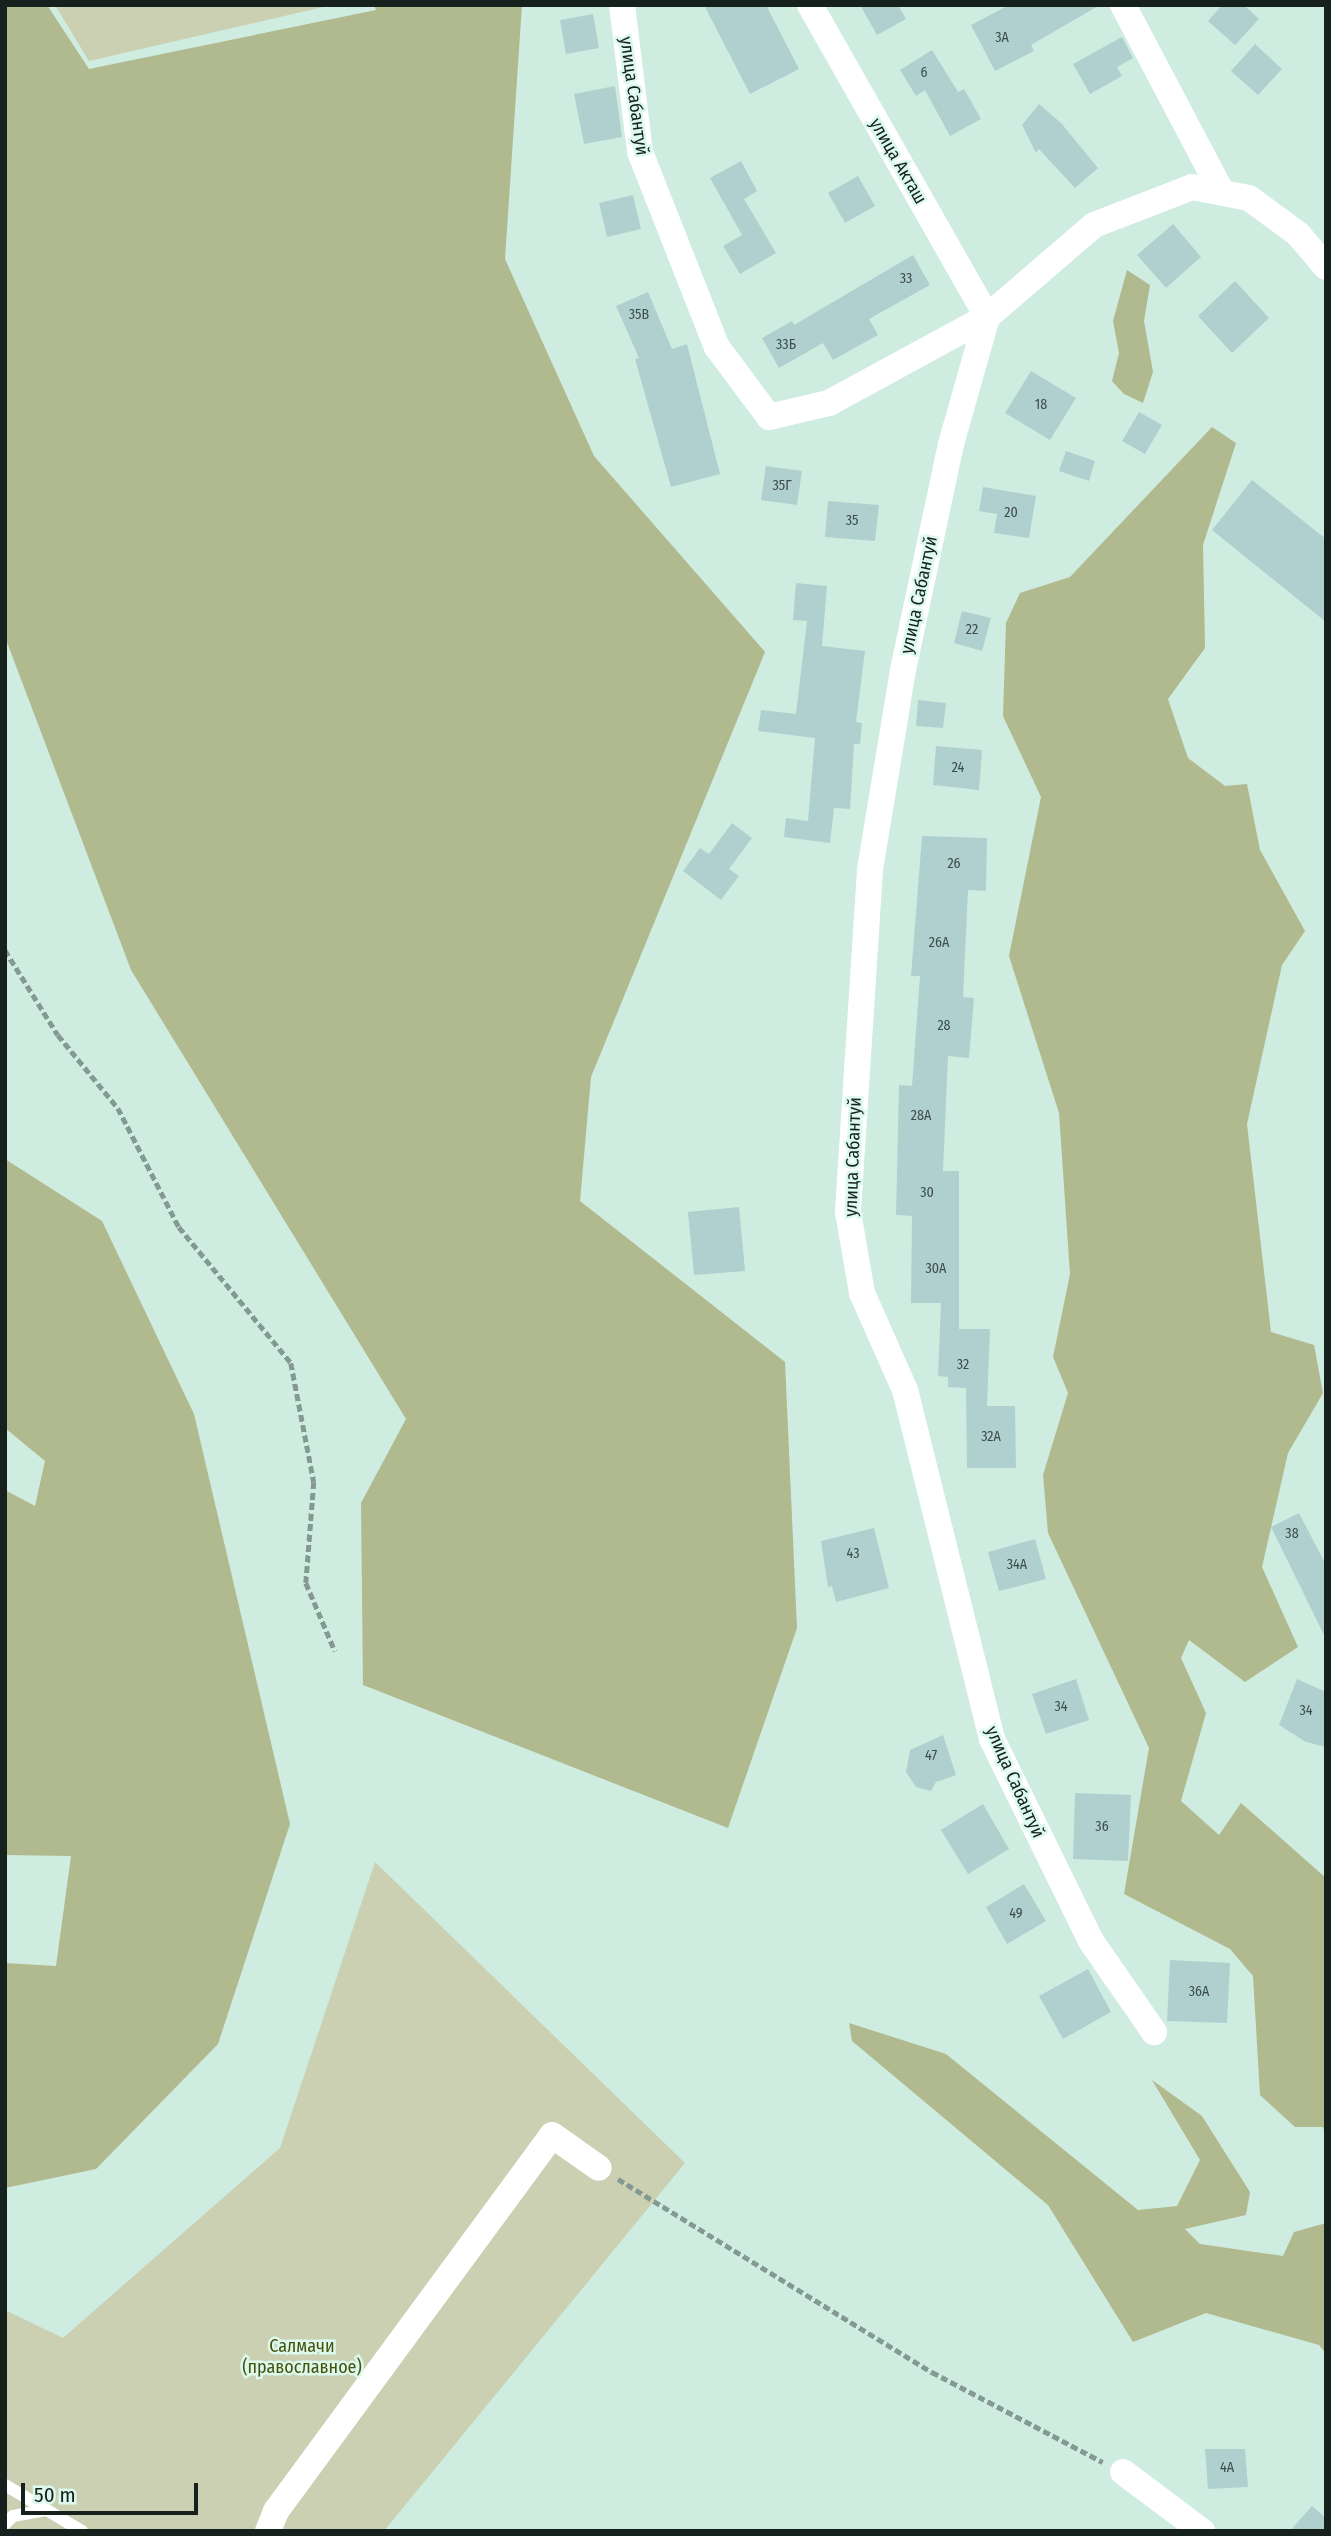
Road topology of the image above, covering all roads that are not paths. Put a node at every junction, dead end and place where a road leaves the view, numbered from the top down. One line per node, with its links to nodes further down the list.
1 (622, 5): 6 (street, улица Сабантуй)
2 (810, 5): 6 (street, улица Акташ)
3 (1123, 5): 4 (street)
4 (1222, 193): 5 (street, улица Сабантуй); 6 (street, улица Сабантуй)
5 (1326, 267)
6 (987, 317): 7 (street, улица Сабантуй)
7 (1154, 2032)
8 (599, 2168): 14 (street)
9 (1123, 2472): 15 (street)
10 (5, 2484): 11 (lane)
11 (47, 2510): 12 (lane); 13 (lane)
12 (5, 2524)
13 (82, 2531)
14 (268, 2531)
15 (1202, 2531)

